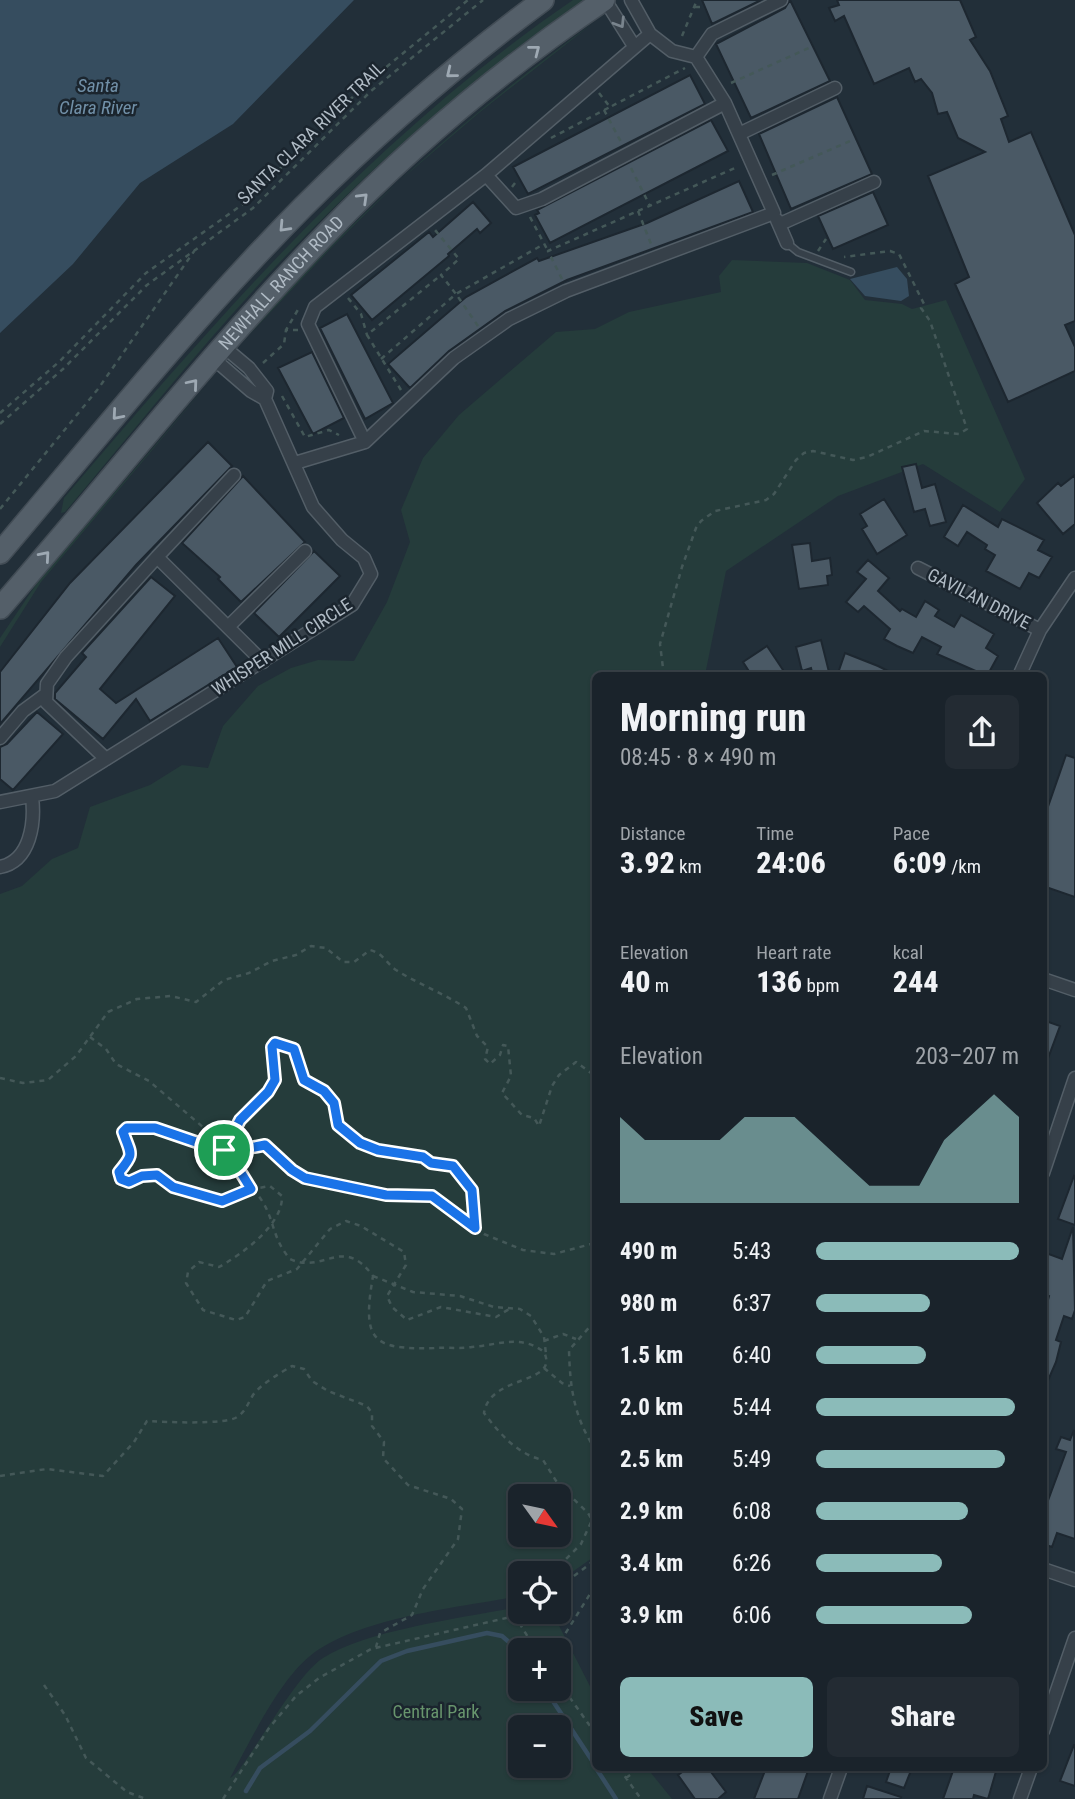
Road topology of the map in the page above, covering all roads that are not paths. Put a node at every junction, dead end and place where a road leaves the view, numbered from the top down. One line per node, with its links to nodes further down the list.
1 (543, 0): 21 (main road, NEWHALL RANCH ROAD, one-way to 21)
2 (605, 0): 6 (street, one-way to 6); 16 (main road, NEWHALL RANCH ROAD, one-way to 2)
3 (631, 0): 5 (street)
4 (782, 0): 7 (street)
5 (650, 34): 6 (street); 7 (street)
6 (634, 46): 11 (street)
7 (696, 57): 9 (street)
8 (835, 88): 10 (street)
9 (725, 103): 10 (street); 11 (street)
10 (739, 134): 13 (street)
11 (486, 175): 17 (street)
12 (874, 182): 13 (street)
13 (777, 219): 14 (street); 17 (street)
14 (787, 243): 15 (lane)
15 (851, 272)
16 (219, 353): 18 (street, WHISPER MILL CIRCLE); 25 (main road, NEWHALL RANCH ROAD, one-way to 16)
17 (365, 442): 18 (street)
18 (295, 463): 28 (street, WHISPER MILL CIRCLE)
19 (234, 475): 22 (street)
20 (305, 551): 26 (street)
21 (0, 553)
22 (158, 557): 26 (street); 30 (street)
23 (918, 568): 27 (street, GAVILAN DRIVE)
24 (1075, 578): 27 (street)
25 (0, 608)
26 (229, 626): 28 (street)
27 (1040, 629): 29 (street)
28 (263, 662): 32 (street, WHISPER MILL CIRCLE)
29 (1021, 672)
30 (46, 694): 31 (street); 32 (street)
31 (0, 738)
32 (106, 760): 33 (street, WHISPER MILL CIRCLE)
33 (32, 797): 34 (street, WHISPER MILL CIRCLE); 35 (street)
34 (0, 802)
35 (0, 867)
36 (1047, 980): 37 (street)
37 (1075, 990)
38 (1075, 1077): 39 (street)
39 (1047, 1161)
40 (1047, 1570): 41 (street)
41 (1075, 1580)
42 (1075, 1638): 43 (street)
43 (1047, 1719)
44 (840, 1771): 46 (street)
45 (1030, 1771): 47 (street)
46 (830, 1799)
47 (1020, 1799)

